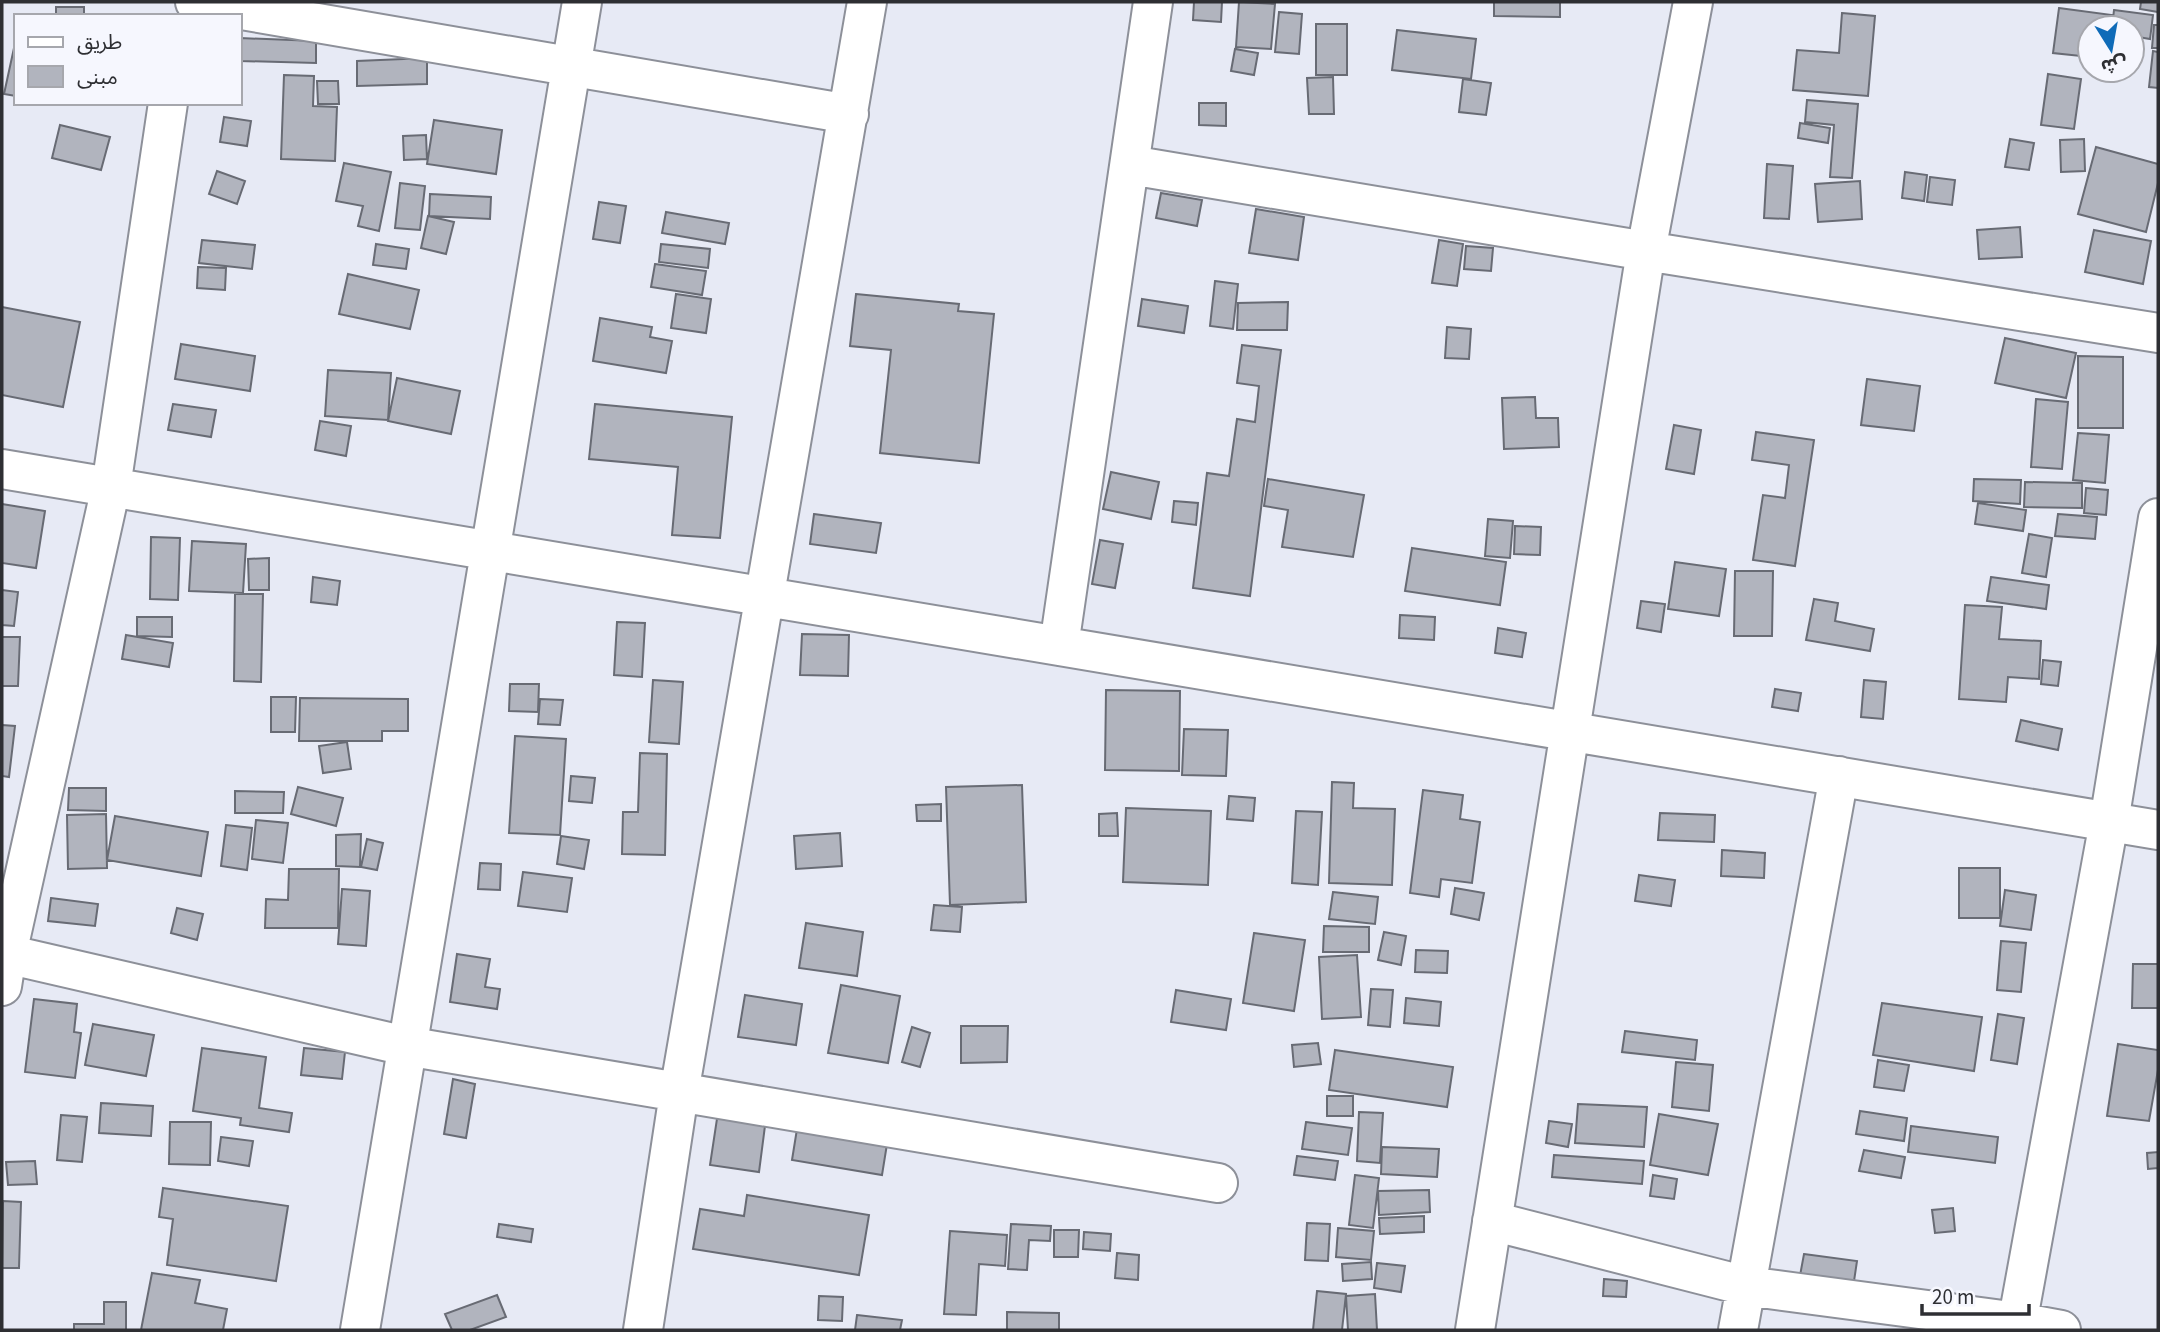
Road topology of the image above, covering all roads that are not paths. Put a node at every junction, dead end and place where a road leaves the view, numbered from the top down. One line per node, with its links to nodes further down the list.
1 (195, 2): 6 (street)
2 (582, 2): 6 (street)
3 (867, 2): 8 (street)
4 (1153, 2): 9 (street)
5 (1692, 2): 10 (street)
6 (571, 66): 8 (street); 15 (street)
7 (168, 105): 13 (street)
8 (849, 114): 16 (street)
9 (1130, 165): 10 (street); 17 (street)
10 (1647, 251): 11 (street); 18 (street)
11 (2158, 333)
12 (2, 469): 13 (street)
13 (111, 487): 15 (street); 22 (street)
14 (2158, 518): 20 (street)
15 (491, 551): 16 (street); 23 (street)
16 (766, 597): 17 (street); 24 (street)
17 (1059, 646): 18 (street)
18 (1570, 731): 19 (street); 26 (street)
19 (1839, 776): 20 (street); 27 (street)
20 (2109, 822): 21 (street); 28 (street)
21 (2158, 830)
22 (4, 964): 23 (street)
23 (406, 1046): 24 (street); 29 (street)
24 (680, 1093): 25 (street); 30 (street)
25 (1218, 1183)
26 (1492, 1222): 27 (street); 31 (street)
27 (1746, 1286): 28 (street); 32 (street)
28 (2017, 1326): 33 (street)
29 (359, 1330)
30 (643, 1330)
31 (1475, 1330)
32 (1738, 1330)
33 (2061, 1330)

